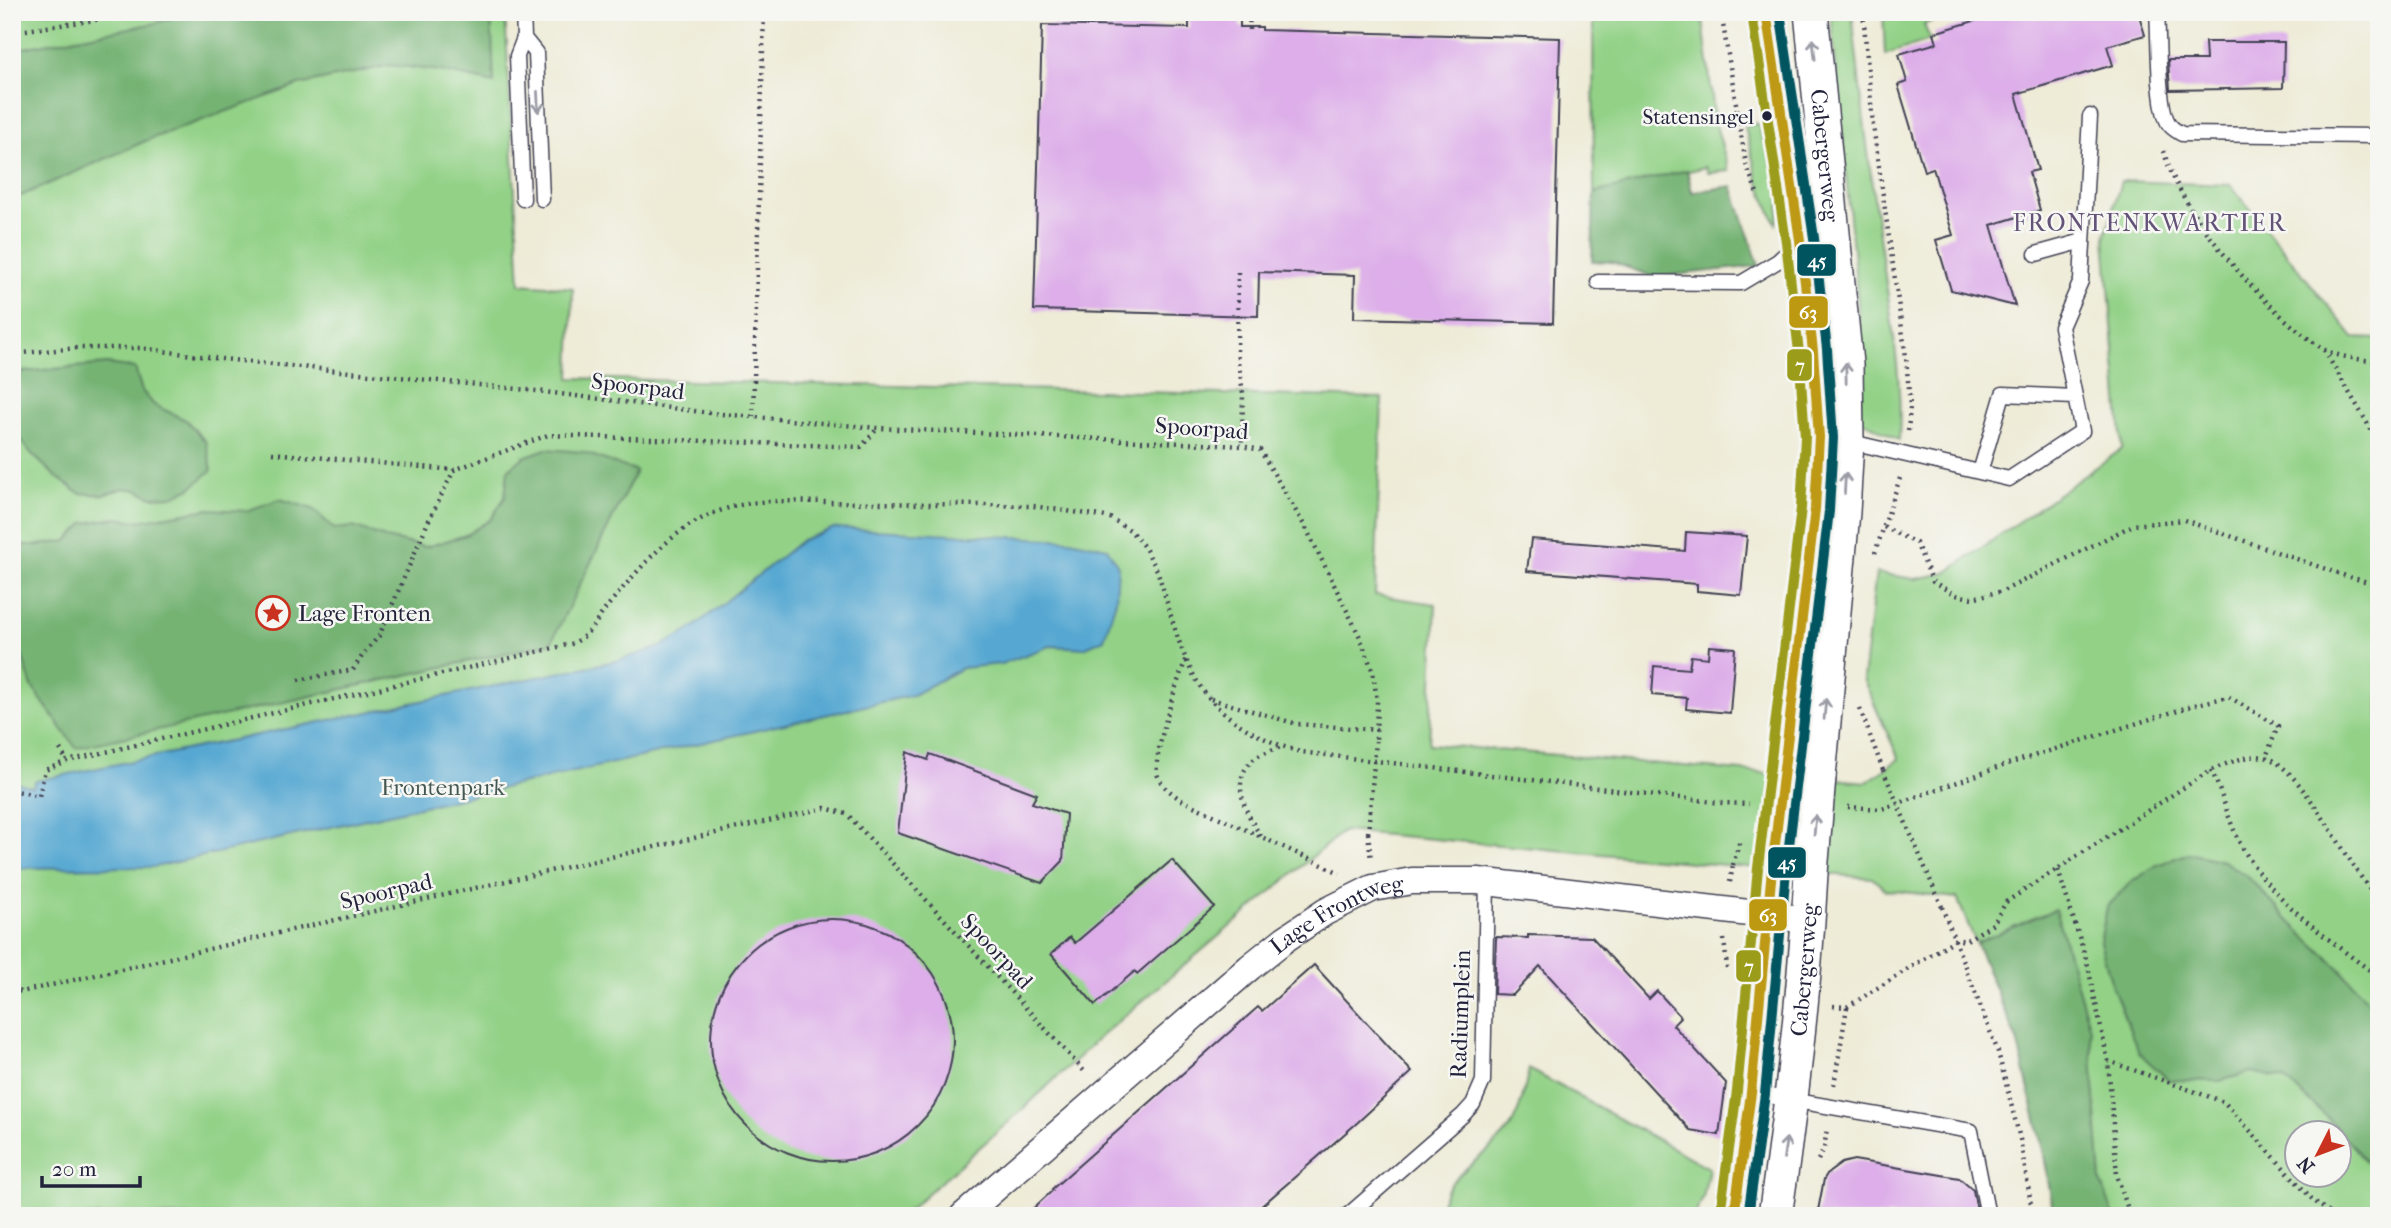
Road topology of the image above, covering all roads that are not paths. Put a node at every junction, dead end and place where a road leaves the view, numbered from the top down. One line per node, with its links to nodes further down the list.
1 (523, 12): 5 (lane)
2 (1766, 12): 10 (street, Cabergerweg)
3 (1811, 12): 15 (street, Cabergerweg, one-way to 3)
4 (2157, 12): 7 (lane)
5 (524, 38): 8 (lane); 9 (lane, one-way to 9)
6 (2090, 116): 11 (lane)
7 (2379, 136)
8 (523, 199)
9 (542, 199)
10 (1800, 240): 13 (lane); 18 (street, Cabergerweg, bridge)
11 (2083, 241): 12 (lane); 14 (lane)
12 (2036, 254)
13 (1598, 282)
14 (2075, 397): 16 (lane); 16 (lane)
15 (1847, 441): 16 (lane); 19 (street, Cabergerweg, one-way to 15, bridge)
16 (1980, 472)
17 (1487, 882): 18 (street, Lage Frontweg); 22 (street, Lage Frontweg); 23 (lane, Radiumplein)
18 (1768, 915): 19 (street, Lage Frontweg); 20 (street, Cabergerweg)
19 (1808, 920): 21 (street, Cabergerweg)
20 (1751, 1093): 21 (lane); 24 (street, Cabergerweg)
21 (1793, 1100): 25 (street, Cabergerweg, one-way to 21); 26 (lane)
22 (963, 1216)
23 (1347, 1216)
24 (1734, 1216)
25 (1775, 1216)
26 (1988, 1216)

